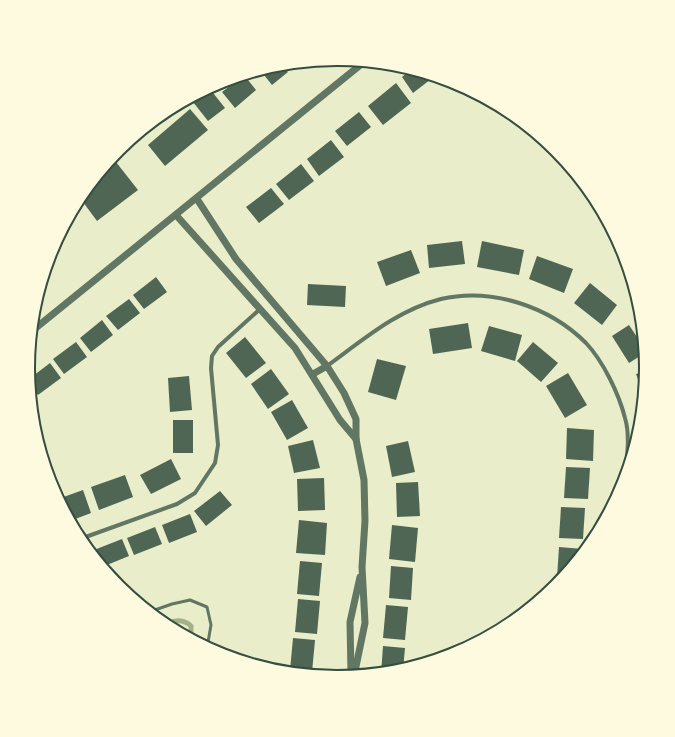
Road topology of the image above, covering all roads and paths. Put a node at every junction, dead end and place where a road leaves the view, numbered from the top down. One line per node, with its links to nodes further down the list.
1 (358, 67): 2 (street)
2 (197, 199): 3 (street); 4 (street)
3 (176, 215): 5 (street); 6 (street)
4 (271, 300): 5 (street); 7 (street)
5 (260, 309): 8 (street); 11 (street)
6 (38, 326)
7 (327, 366): 8 (street); 9 (street); 10 (street)
8 (313, 374): 9 (street)
9 (356, 439): 12 (street)
10 (626, 460)
11 (86, 537)
12 (362, 567): 15 (street); 16 (street)
13 (155, 610): 14 (lane)
14 (208, 642)
15 (353, 670)
16 (354, 670)

